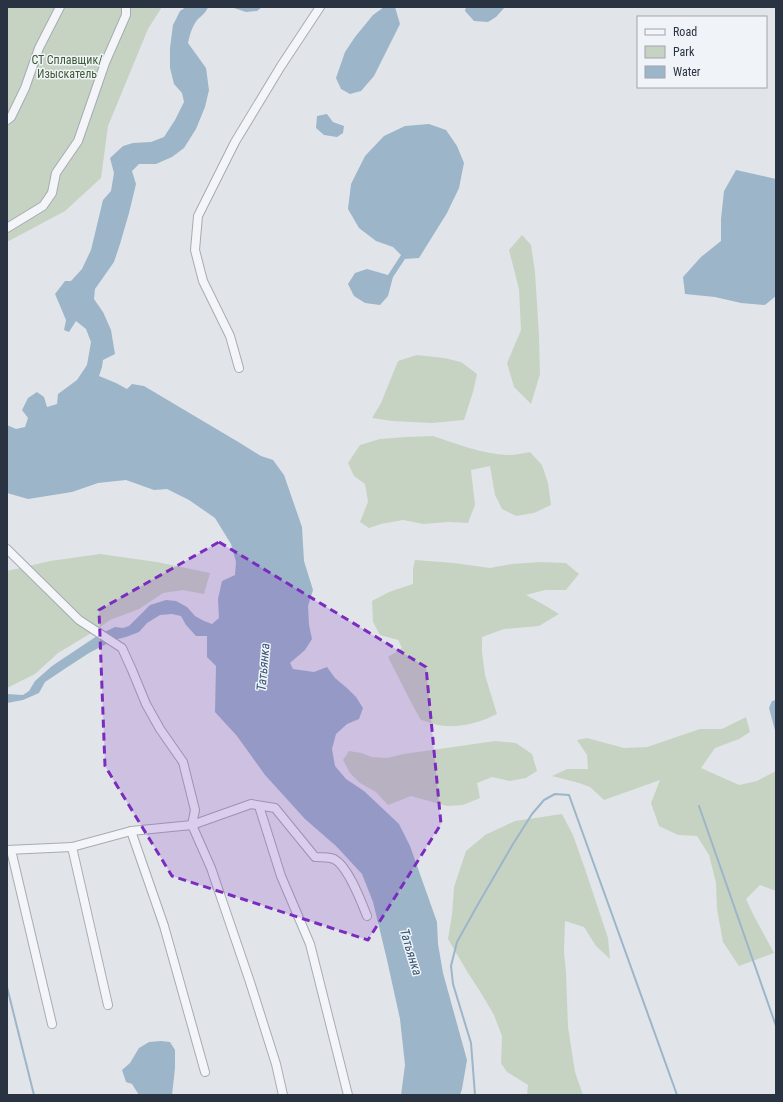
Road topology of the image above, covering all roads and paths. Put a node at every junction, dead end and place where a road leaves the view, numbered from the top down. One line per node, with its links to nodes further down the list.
1 (60, 7): 4 (street)
2 (126, 7): 5 (street)
3 (320, 7): 6 (street)
4 (7, 120)
5 (7, 228)
6 (239, 368)
7 (7, 549): 9 (street)
8 (259, 806): 9 (street); 13 (street); 18 (street)
9 (192, 825): 10 (street); 17 (street)
10 (131, 831): 11 (street); 16 (street)
11 (72, 847): 12 (street); 14 (street)
12 (9, 850): 15 (street)
13 (367, 916)
14 (108, 1006)
15 (52, 1024)
16 (205, 1072)
17 (283, 1095)
18 (348, 1095)

